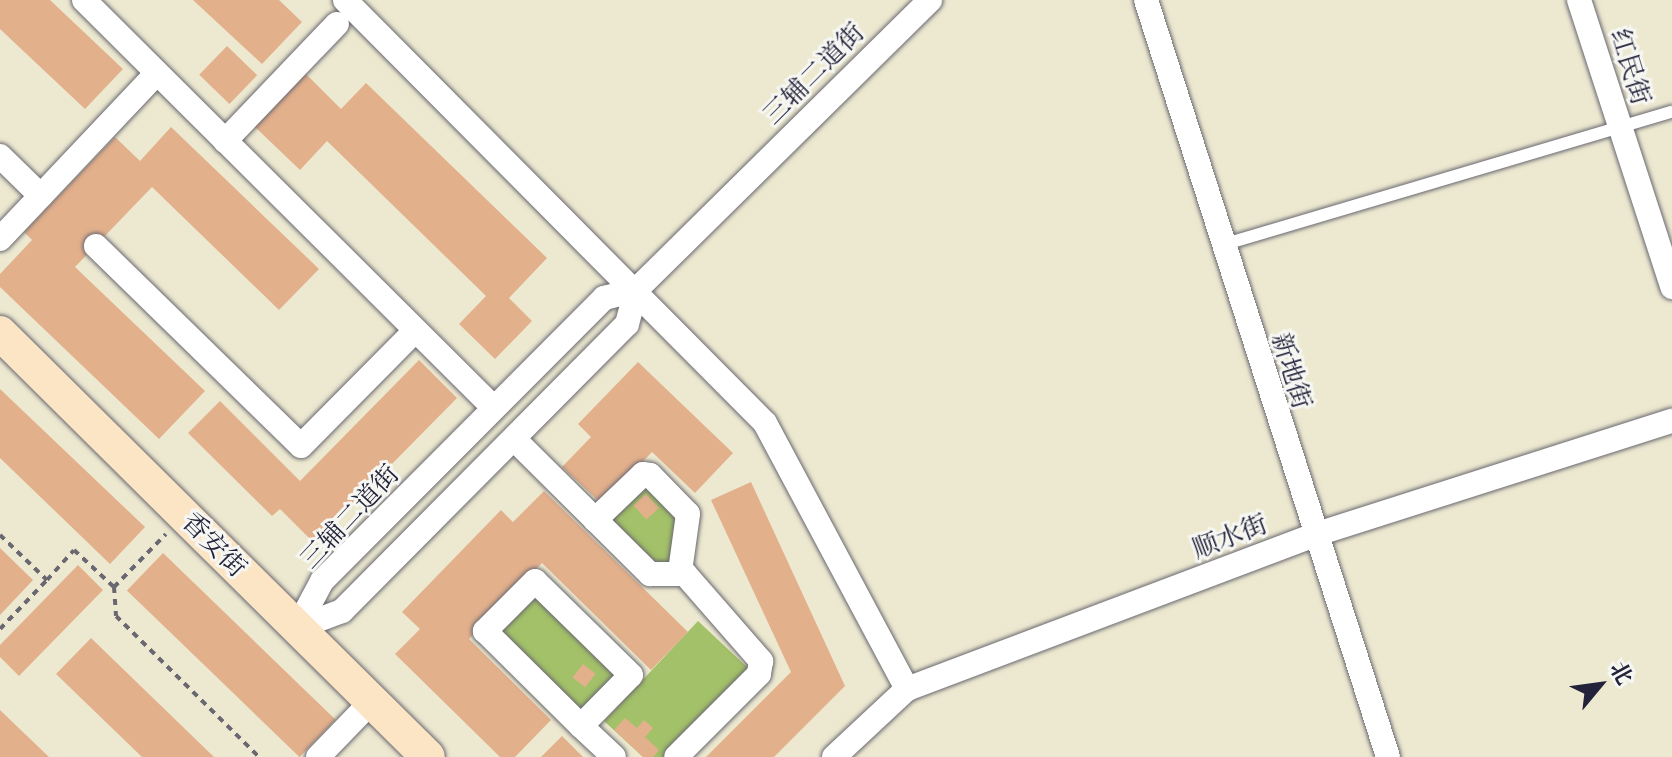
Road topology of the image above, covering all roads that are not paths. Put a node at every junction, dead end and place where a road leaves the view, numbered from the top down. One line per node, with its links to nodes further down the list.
1 (84, 0): 7 (street)
2 (345, 0): 17 (street)
3 (930, 0): 17 (street, 三辅二道街)
4 (1146, 0): 14 (street, 新地街)
5 (1579, 0): 9 (street, 红民街)
6 (337, 24): 10 (street)
7 (157, 73): 10 (street); 12 (street)
8 (1672, 112): 9 (lane)
9 (1620, 128): 14 (lane); 16 (street, 红民街)
10 (225, 141): 18 (street)
11 (0, 156): 12 (street)
12 (41, 196): 13 (street)
13 (0, 239)
14 (1222, 245): 24 (street, 新地街)
15 (96, 246): 18 (street)
16 (1672, 287)
17 (636, 290): 20 (street, 三辅二道街); 22 (street, 三辅二道街); 27 (street)
18 (415, 331): 20 (street)
19 (0, 333): 26 (street, 香安街)
20 (494, 408): 26 (street, 三辅二道街)
21 (1672, 421): 24 (street, 顺水街)
22 (514, 439): 23 (street); 26 (street, 三辅二道街)
23 (595, 520): 25 (street); 25 (street)
24 (1314, 535): 27 (street, 顺水街); 35 (street, 新地街)
25 (680, 572): 33 (street)
26 (297, 628): 28 (street, 香安街)
27 (907, 689): 34 (street, 顺水街)
28 (372, 701): 30 (street); 31 (street, 香安街)
29 (581, 726): 29 (street); 32 (street)
30 (318, 757)
31 (428, 757)
32 (614, 757)
33 (676, 757)
34 (834, 757)
35 (1388, 757)

